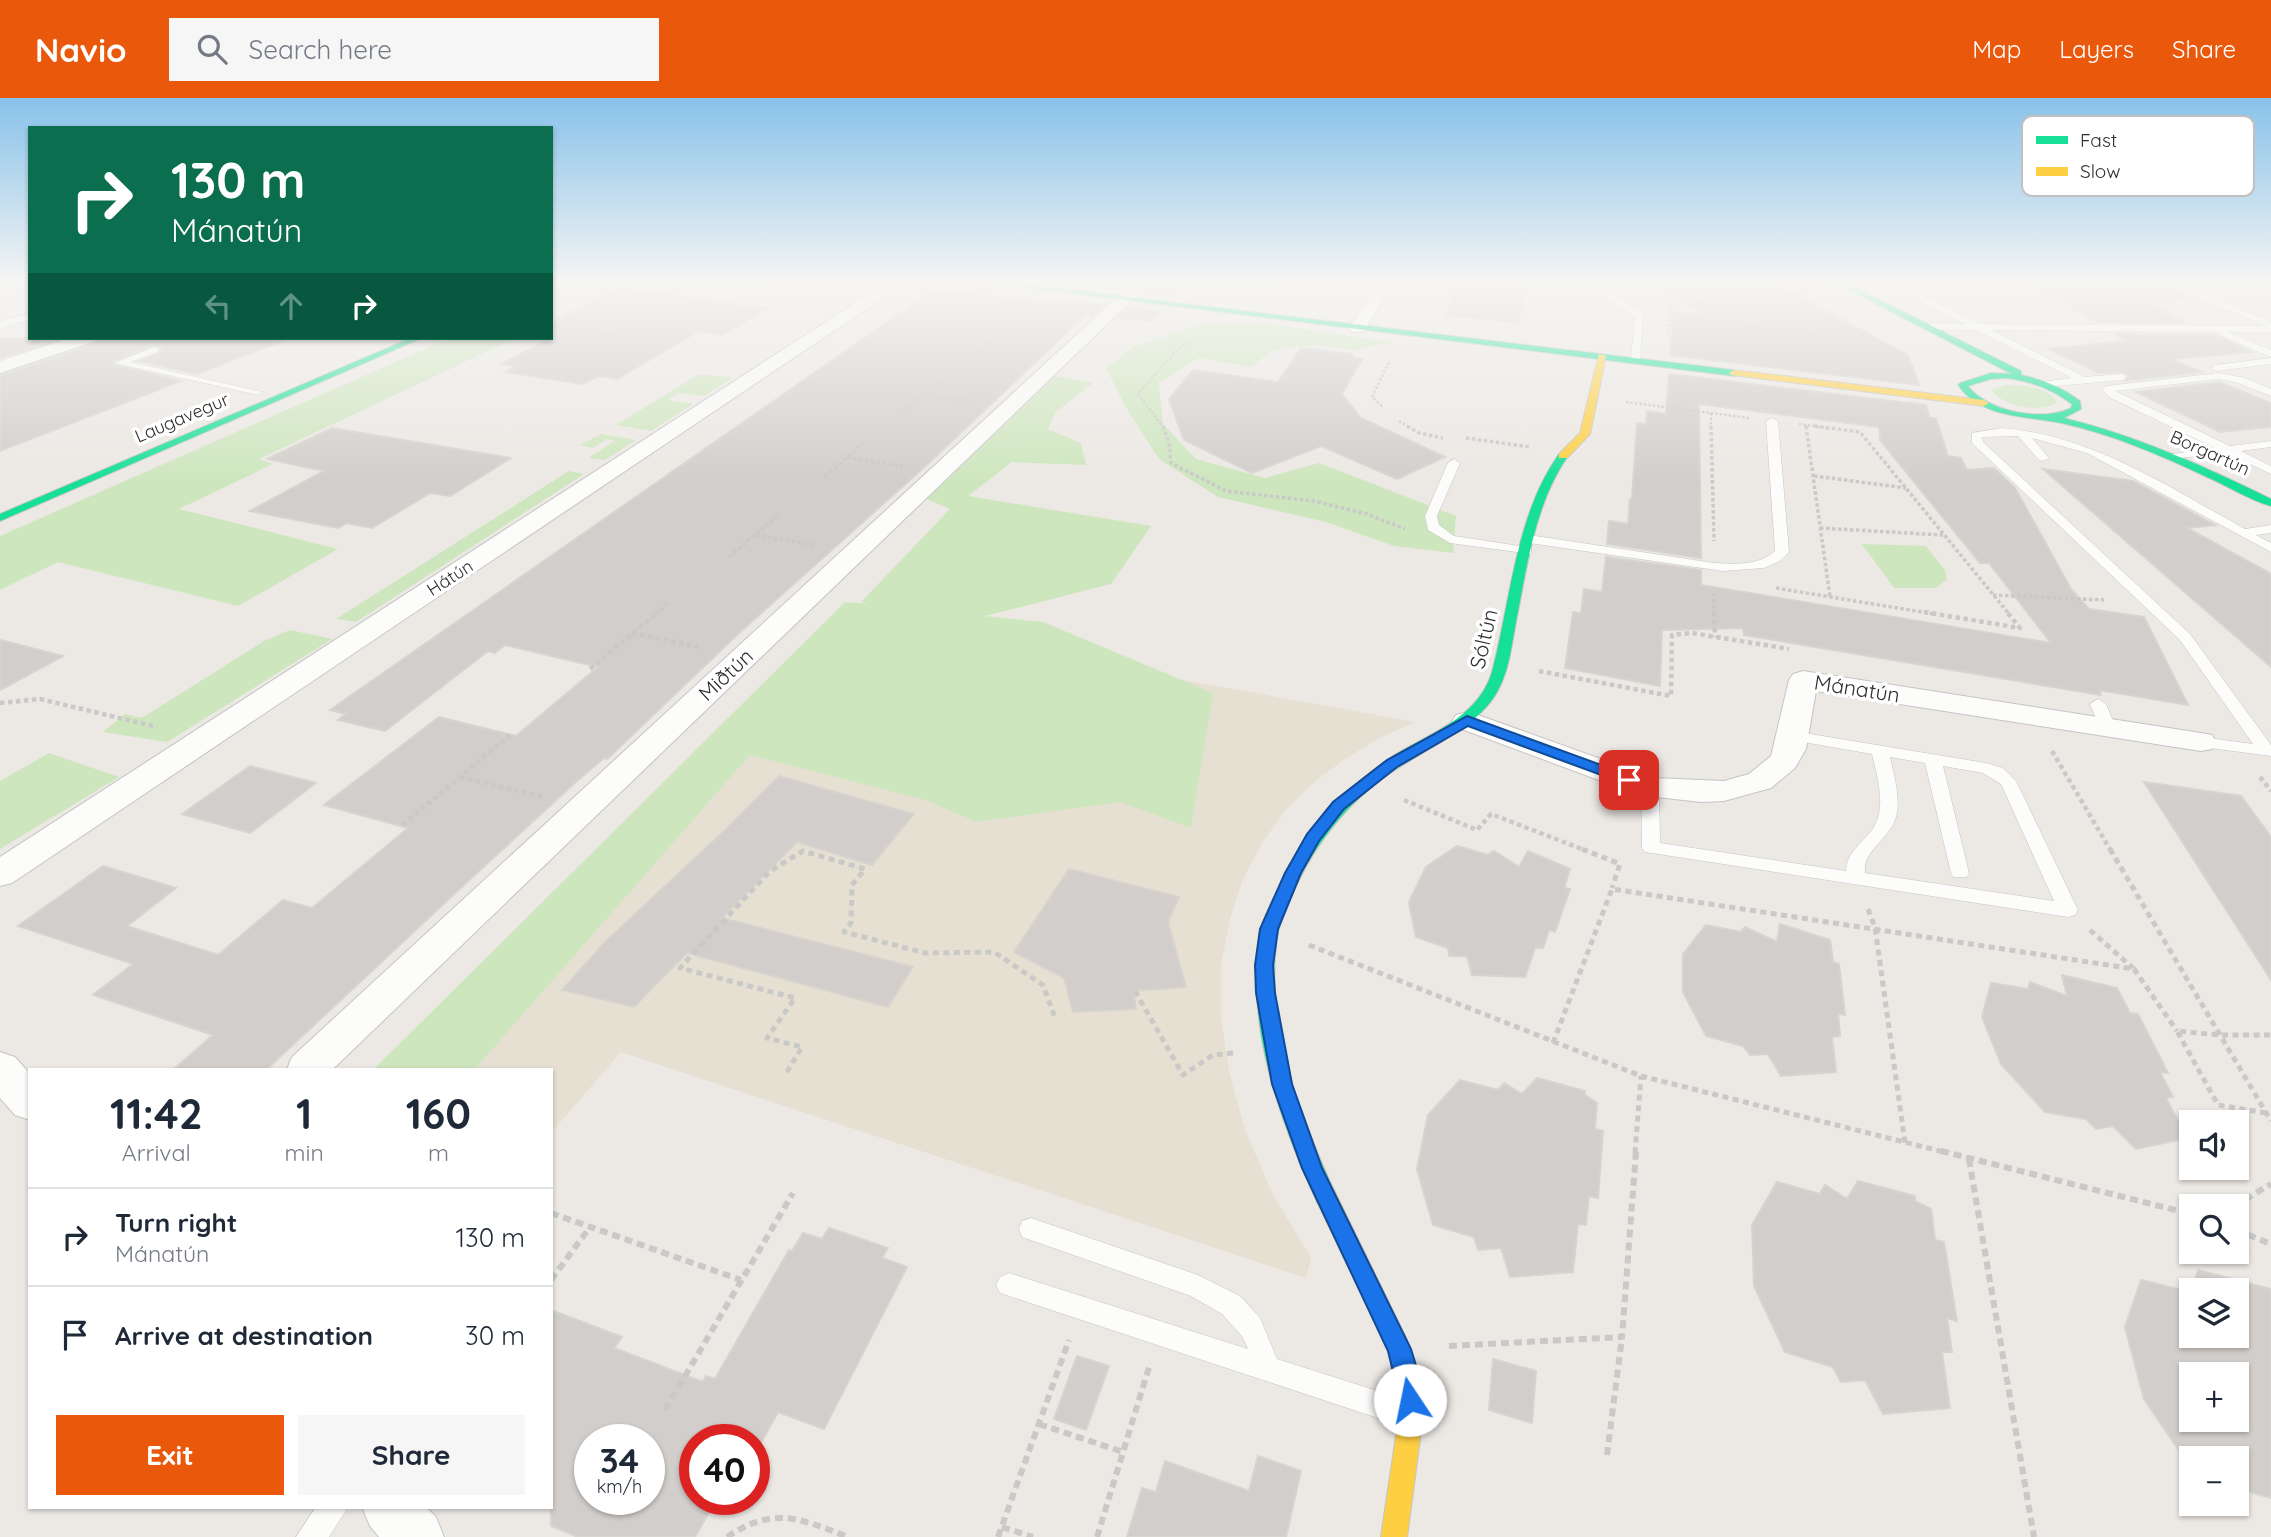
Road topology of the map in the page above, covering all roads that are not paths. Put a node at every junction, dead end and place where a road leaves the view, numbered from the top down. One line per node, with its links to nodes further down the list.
1 (57, 348): 15 (street)
2 (362, 348): 20 (street, Laugavegur)
3 (394, 348): 36 (street, Laugavegur)
4 (798, 348): 49 (street, Hátún)
5 (1072, 348): 51 (street, Miðtún)
6 (1534, 348): 12 (street)
7 (1637, 348): 13 (lane)
8 (1959, 348): 17 (street, Borgartún)
9 (1968, 348): 18 (street, Borgartún)
10 (2021, 348): 16 (lane)
11 (155, 350): 20 (lane)
12 (1602, 356): 13 (street); 39 (street, Sóltún)
13 (1636, 360): 19 (street)
14 (2271, 361): 16 (lane)
15 (0, 367)
16 (2085, 380): 18 (lane)
17 (1970, 381): 18 (street, Borgartún); 19 (street); 22 (street, Borgartún)
18 (2041, 383): 23 (street, Borgartún)
19 (1879, 389): 22 (street)
20 (258, 392): 34 (street, Laugavegur)
21 (2271, 393): 29 (lane)
22 (1984, 403): 24 (street, Borgartún)
23 (2078, 406): 24 (street, Borgartún); 27 (street, Borgartún)
24 (2043, 416): 27 (street, Borgartún)
25 (1772, 421): 39 (lane)
26 (2022, 435): 31 (lane); 38 (lane); 44 (lane)
27 (2132, 440): 30 (street, Borgartún)
28 (2271, 444): 29 (lane)
29 (2228, 450): 30 (lane); 33 (lane)
30 (2173, 457): 35 (street, Borgartún)
31 (2043, 458)
32 (1454, 463): 39 (lane)
33 (2271, 470)
34 (0, 500)
35 (2271, 503)
36 (0, 518)
37 (2271, 529): 38 (lane)
38 (2242, 533): 40 (lane)
39 (1527, 545): 41 (street, Sóltún)
40 (2271, 548)
41 (1467, 721): 47 (street, Mánatún); 55 (street, Sóltún)
42 (1792, 736): 43 (street, Mánatún); 45 (lane); 47 (street, Mánatún)
43 (2201, 742): 44 (lane)
44 (2269, 750)
45 (1880, 751): 46 (lane); 50 (lane)
46 (1933, 760): 48 (lane); 50 (lane)
47 (1650, 788): 50 (lane)
48 (1960, 873)
49 (0, 874)
50 (1856, 877)
51 (308, 1068)
52 (1031, 1229): 54 (lane)
53 (1009, 1285): 54 (lane)
54 (1265, 1369): 55 (lane)
55 (1411, 1416): 60 (street, Sóltún)
56 (332, 1509): 58 (lane)
57 (391, 1509): 59 (street)
58 (311, 1537)
59 (416, 1537)
60 (1394, 1537)

